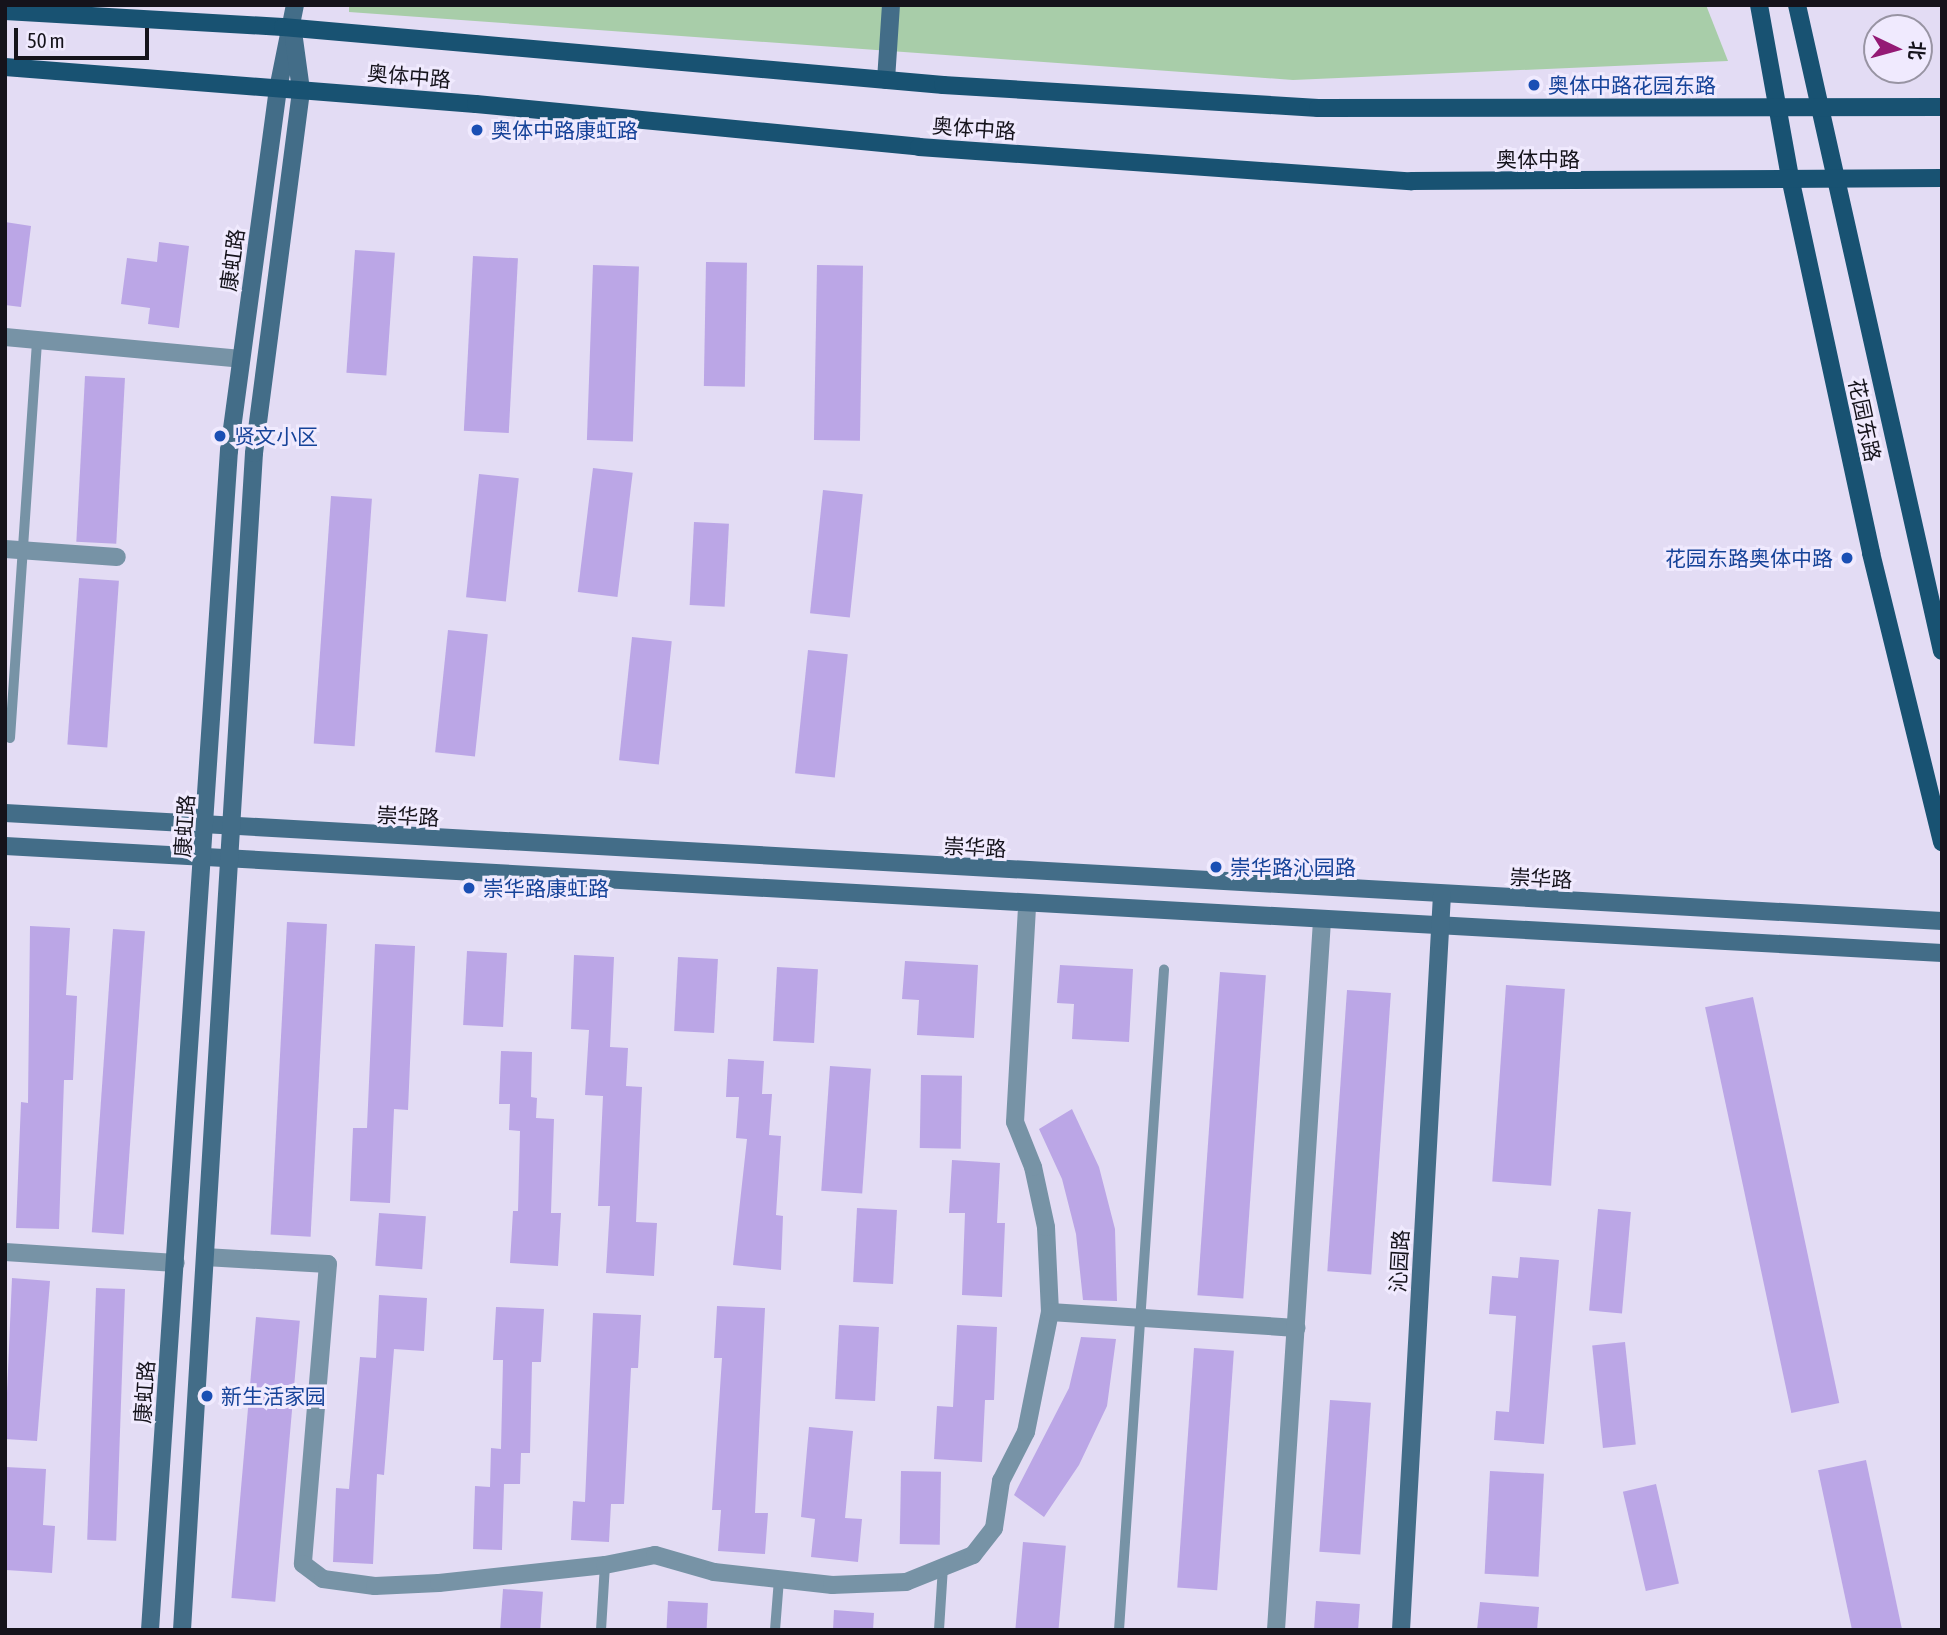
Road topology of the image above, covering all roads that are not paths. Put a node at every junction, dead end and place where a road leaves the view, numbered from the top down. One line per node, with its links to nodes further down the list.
1 (295, 5): 6 (main road, 康虹路)
2 (891, 5): 8 (main road)
3 (1759, 5): 12 (main road, 花园东路)
4 (1797, 5): 13 (main road, 花园东路)
5 (5, 11): 6 (main road, 奥体中路)
6 (293, 29): 8 (main road, 奥体中路); 9 (main road, 康虹路); 10 (main road, 康虹路)
7 (5, 66): 9 (main road, 奥体中路)
8 (886, 80): 12 (main road, 奥体中路)
9 (278, 89): 10 (main road, 奥体中路); 19 (main road, 康虹路)
10 (301, 90): 16 (main road, 奥体中路); 26 (main road, 康虹路)
11 (1942, 107): 13 (main road, 奥体中路)
12 (1776, 108): 13 (main road, 奥体中路); 16 (main road, 花园东路)
13 (1821, 108): 15 (main road, 花园东路)
14 (1942, 178): 15 (main road, 奥体中路)
15 (1834, 179): 16 (main road, 奥体中路); 22 (main road, 花园东路)
16 (1791, 182): 27 (main road, 花园东路)
17 (5, 337): 18 (street)
18 (37, 340): 19 (street); 20 (lane)
19 (242, 359): 25 (main road, 康虹路)
20 (14, 550): 21 (street); 23 (lane)
21 (117, 557)
22 (1942, 652)
23 (10, 738)
24 (5, 813): 25 (main road, 崇华路)
25 (206, 827): 26 (main road, 崇华路); 29 (main road, 康虹路)
26 (231, 829): 30 (main road, 康虹路); 31 (main road, 崇华路)
27 (1942, 842)
28 (5, 846): 29 (main road)
29 (204, 860): 30 (main road); 40 (main road, 康虹路)
30 (229, 861): 32 (main road); 39 (main road, 康虹路)
31 (1442, 895): 34 (main road, 崇华路); 35 (main road, 沁园路)
32 (1027, 905): 33 (main road); 41 (street)
33 (1322, 921): 35 (main road); 43 (street)
34 (1942, 921)
35 (1440, 928): 36 (main road); 54 (main road, 沁园路)
36 (1942, 953)
37 (1164, 970): 42 (lane)
38 (5, 1252): 40 (street)
39 (205, 1257): 44 (street); 48 (main road, 康虹路)
40 (176, 1263): 47 (main road, 康虹路)
41 (1050, 1312): 42 (street); 45 (street)
42 (1141, 1318): 43 (street); 52 (lane)
43 (1296, 1328): 53 (street)
44 (605, 1565): 46 (street); 49 (lane)
45 (943, 1567): 46 (street); 51 (lane)
46 (779, 1579): 50 (lane)
47 (150, 1630)
48 (182, 1630)
49 (601, 1630)
50 (775, 1630)
51 (939, 1630)
52 (1119, 1630)
53 (1276, 1630)
54 (1401, 1630)

